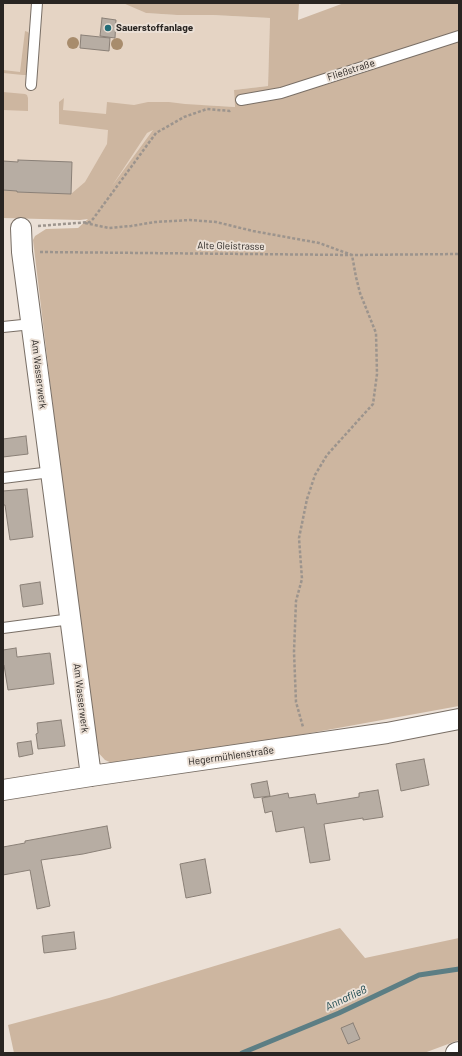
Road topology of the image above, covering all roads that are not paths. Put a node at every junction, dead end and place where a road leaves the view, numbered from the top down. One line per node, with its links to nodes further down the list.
1 (37, 3): 3 (lane)
2 (459, 36): 4 (lane, Fließstraße)
3 (31, 85)
4 (241, 100)
5 (21, 228): 6 (street, Am Wasserwerk)
6 (32, 324): 7 (lane); 8 (street, Am Wasserwerk)
7 (3, 327)
8 (51, 472): 9 (lane); 10 (street, Am Wasserwerk)
9 (3, 478)
10 (71, 619): 11 (lane); 13 (street, Am Wasserwerk)
11 (3, 628)
12 (459, 719): 13 (street, Hegermühlenstraße)
13 (91, 776): 14 (street, Hegermühlenstraße)
14 (3, 790)
15 (459, 1052): 16 (street)
16 (456, 1053)

